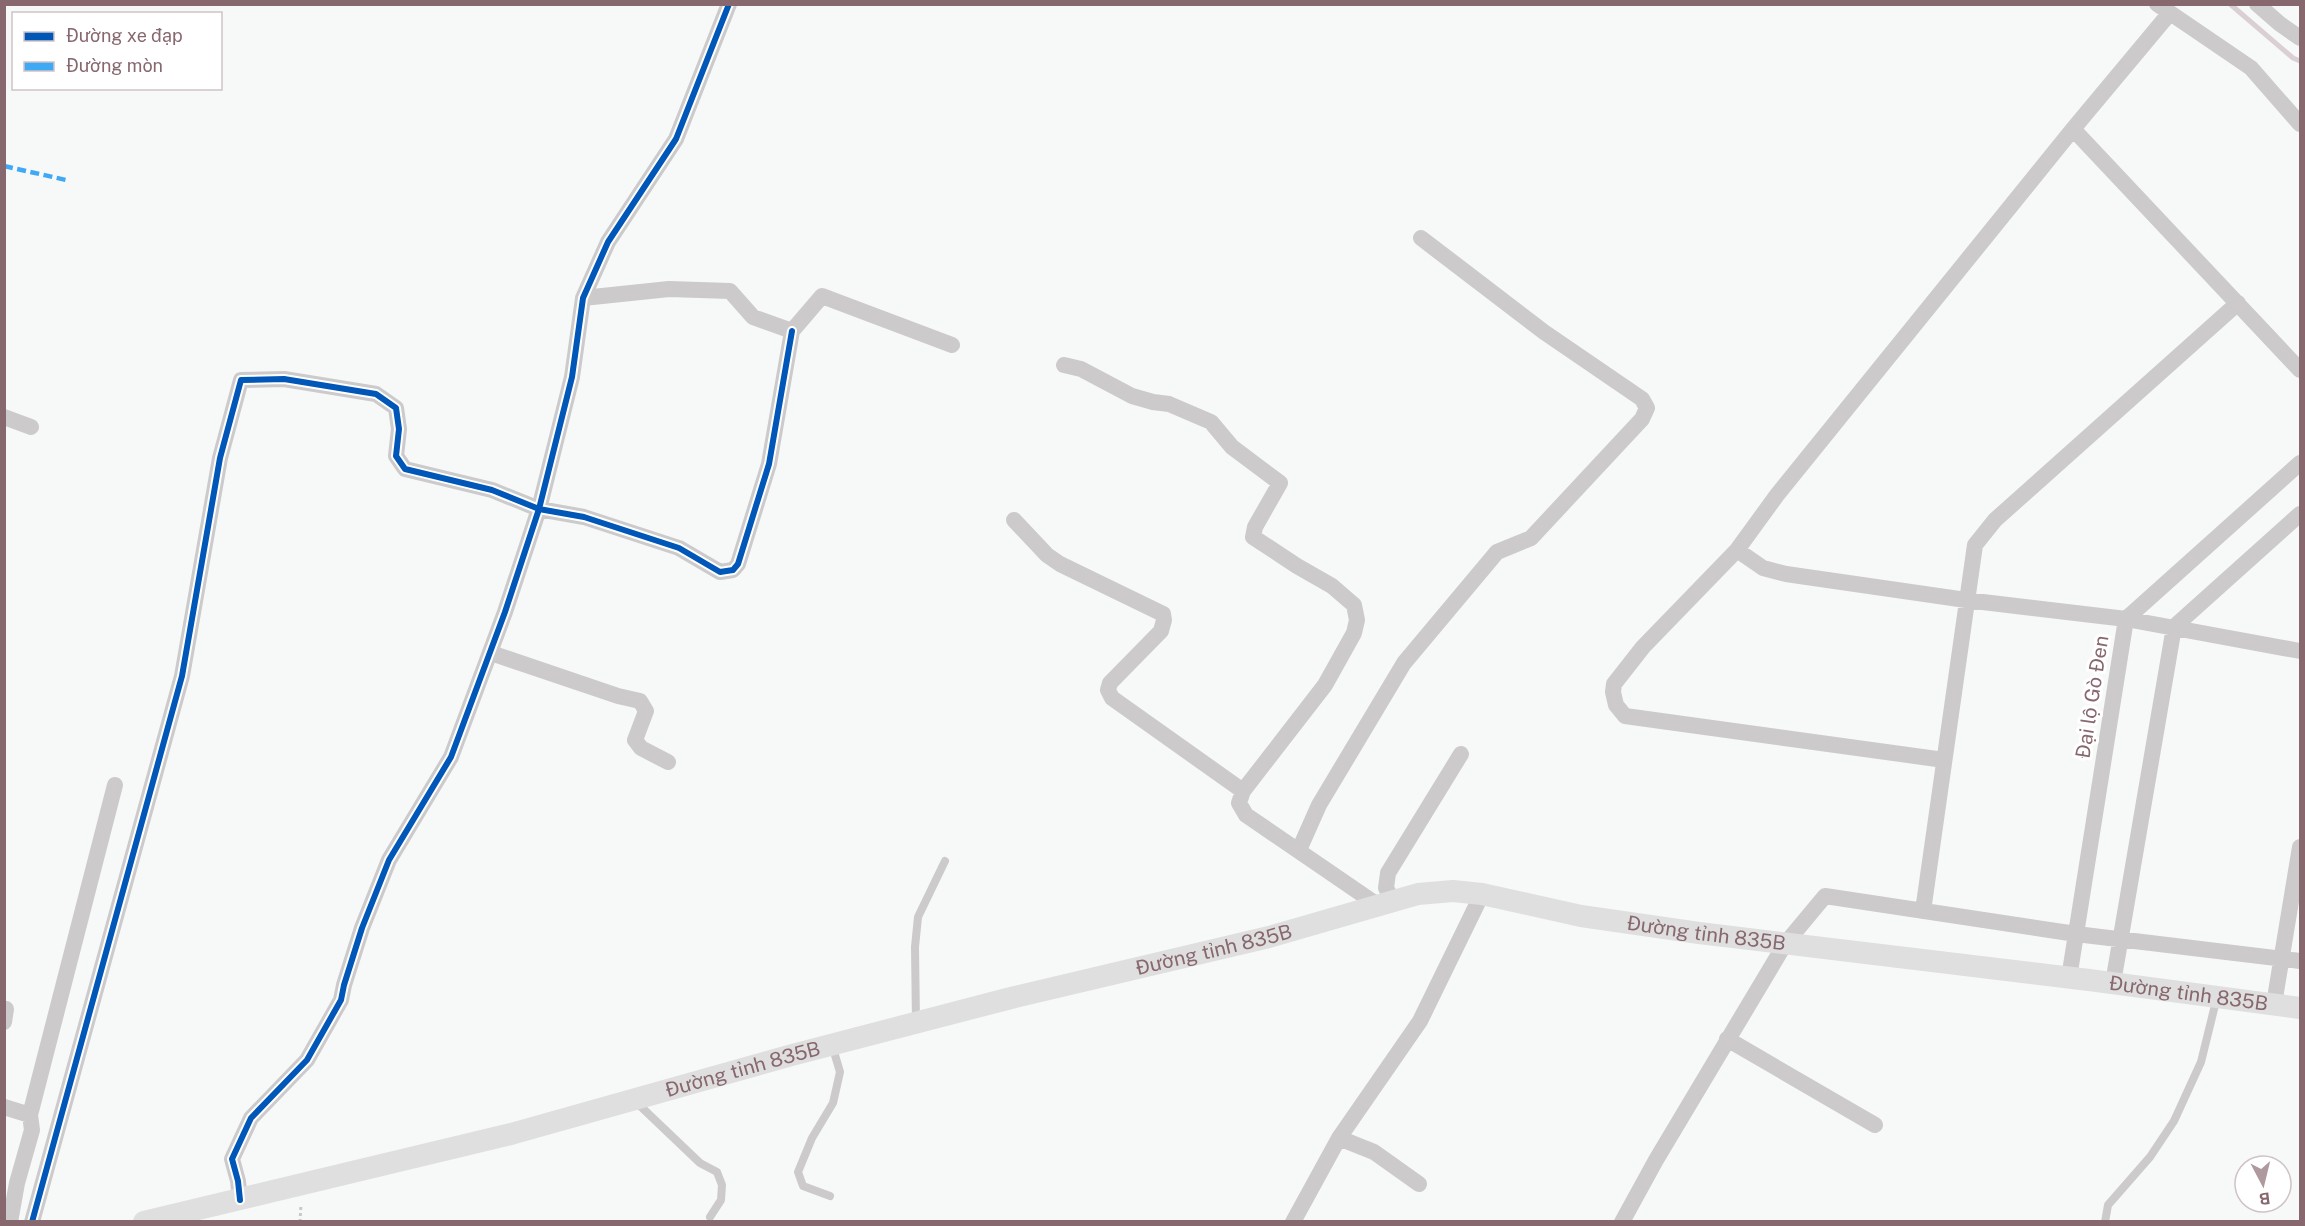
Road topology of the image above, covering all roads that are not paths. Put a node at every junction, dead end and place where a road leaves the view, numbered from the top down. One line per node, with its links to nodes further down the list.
1 (729, 4): 8 (street)
2 (2257, 4): 4 (street)
3 (2163, 9): 5 (street); 6 (street)
4 (2301, 38)
5 (2301, 124)
6 (2073, 129): 9 (street); 20 (street)
7 (1421, 238): 32 (street)
8 (583, 298): 10 (street); 17 (street)
9 (2238, 303): 13 (street); 21 (street)
10 (792, 331): 11 (street); 17 (street)
11 (952, 345)
12 (1064, 365): 30 (street)
13 (2301, 370)
14 (4, 417): 15 (street)
15 (31, 426)
16 (2301, 463): 22 (street, Đại lộ Gò Đen)
17 (539, 509): 25 (street); 60 (street)
18 (2301, 513): 23 (street)
19 (1014, 520): 30 (street)
20 (1737, 550): 21 (street); 27 (street)
21 (1966, 600): 22 (street); 27 (street)
22 (2126, 619): 23 (street); 37 (street, Đại lộ Gò Đen)
23 (2174, 627): 24 (street); 38 (street)
24 (2301, 651)
25 (491, 653): 28 (street); 57 (street)
26 (1461, 754): 35 (street)
27 (1944, 760): 36 (street)
28 (668, 762)
29 (115, 785): 52 (street)
30 (1243, 791): 32 (street)
31 (2301, 847): 40 (street)
32 (1299, 850): 35 (street)
33 (945, 861): 47 (lane)
34 (1482, 894): 35 (main road, Đường tỉnh 835B); 39 (main road, Đường tỉnh 835B); 54 (street)
35 (1386, 904): 47 (main road, Đường tỉnh 835B)
36 (1923, 911): 37 (street); 39 (street)
37 (2076, 934): 38 (street); 42 (street, Đại lộ Gò Đen)
38 (2121, 939): 40 (street); 43 (street)
39 (1785, 944): 42 (main road, Đường tỉnh 835B); 48 (street)
40 (2282, 959): 41 (street); 45 (street)
41 (2301, 962)
42 (2069, 978): 43 (main road, Đường tỉnh 835B)
43 (2113, 983): 44 (main road, Đường tỉnh 835B)
44 (2217, 997): 45 (main road, Đường tỉnh 835B); 64 (lane)
45 (2274, 1004): 46 (main road, Đường tỉnh 835B)
46 (2301, 1008)
47 (916, 1023): 49 (main road, Đường tỉnh 835B)
48 (1727, 1039): 53 (street); 63 (street)
49 (832, 1045): 50 (main road, Đường tỉnh 835B); 56 (lane)
50 (634, 1099): 57 (main road, Đường tỉnh 835B); 58 (lane)
51 (4, 1107): 52 (street)
52 (30, 1115): 59 (street)
53 (1875, 1125)
54 (1339, 1138): 55 (street); 62 (street)
55 (1419, 1184)
56 (830, 1196)
57 (240, 1200): 61 (main road, Đường tỉnh 835B)
58 (710, 1217)
59 (10, 1221)
60 (32, 1221)
61 (144, 1221)
62 (1293, 1221)
63 (1622, 1221)
64 (2105, 1221)

